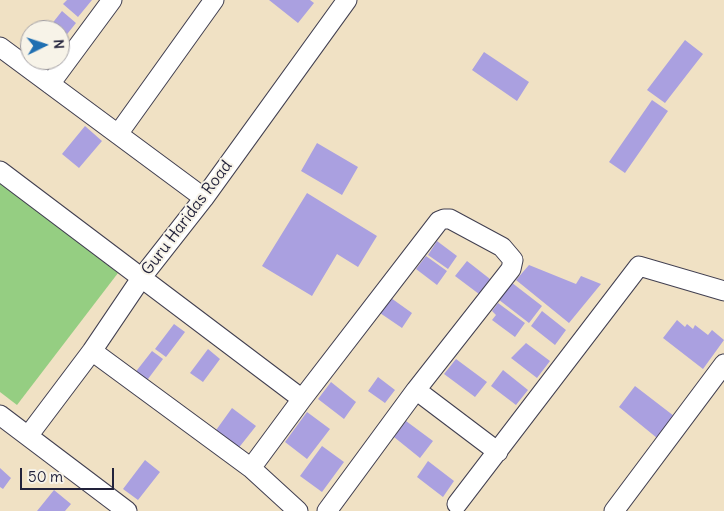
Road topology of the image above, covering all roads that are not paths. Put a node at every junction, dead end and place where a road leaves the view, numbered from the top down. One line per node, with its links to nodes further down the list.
1 (112, 0): 5 (street)
2 (214, 0): 6 (street)
3 (347, 0): 8 (street, Guru Haridas Road)
4 (0, 47): 5 (street)
5 (50, 84): 6 (street)
6 (118, 134): 8 (street)
7 (0, 172): 9 (street)
8 (204, 198): 9 (street, Guru Haridas Road)
9 (142, 278): 11 (street, Guru Haridas Road); 14 (street)
10 (724, 291): 17 (street)
11 (92, 351): 16 (street, Guru Haridas Road); 18 (street)
12 (724, 364): 23 (street)
13 (416, 390): 14 (street); 17 (street); 22 (street)
14 (302, 399): 18 (street)
15 (0, 415): 16 (street)
16 (28, 436): 20 (street)
17 (498, 452): 19 (street)
18 (251, 468): 21 (street)
19 (458, 504)
20 (127, 511)
21 (298, 511)
22 (327, 511)
23 (614, 511)

